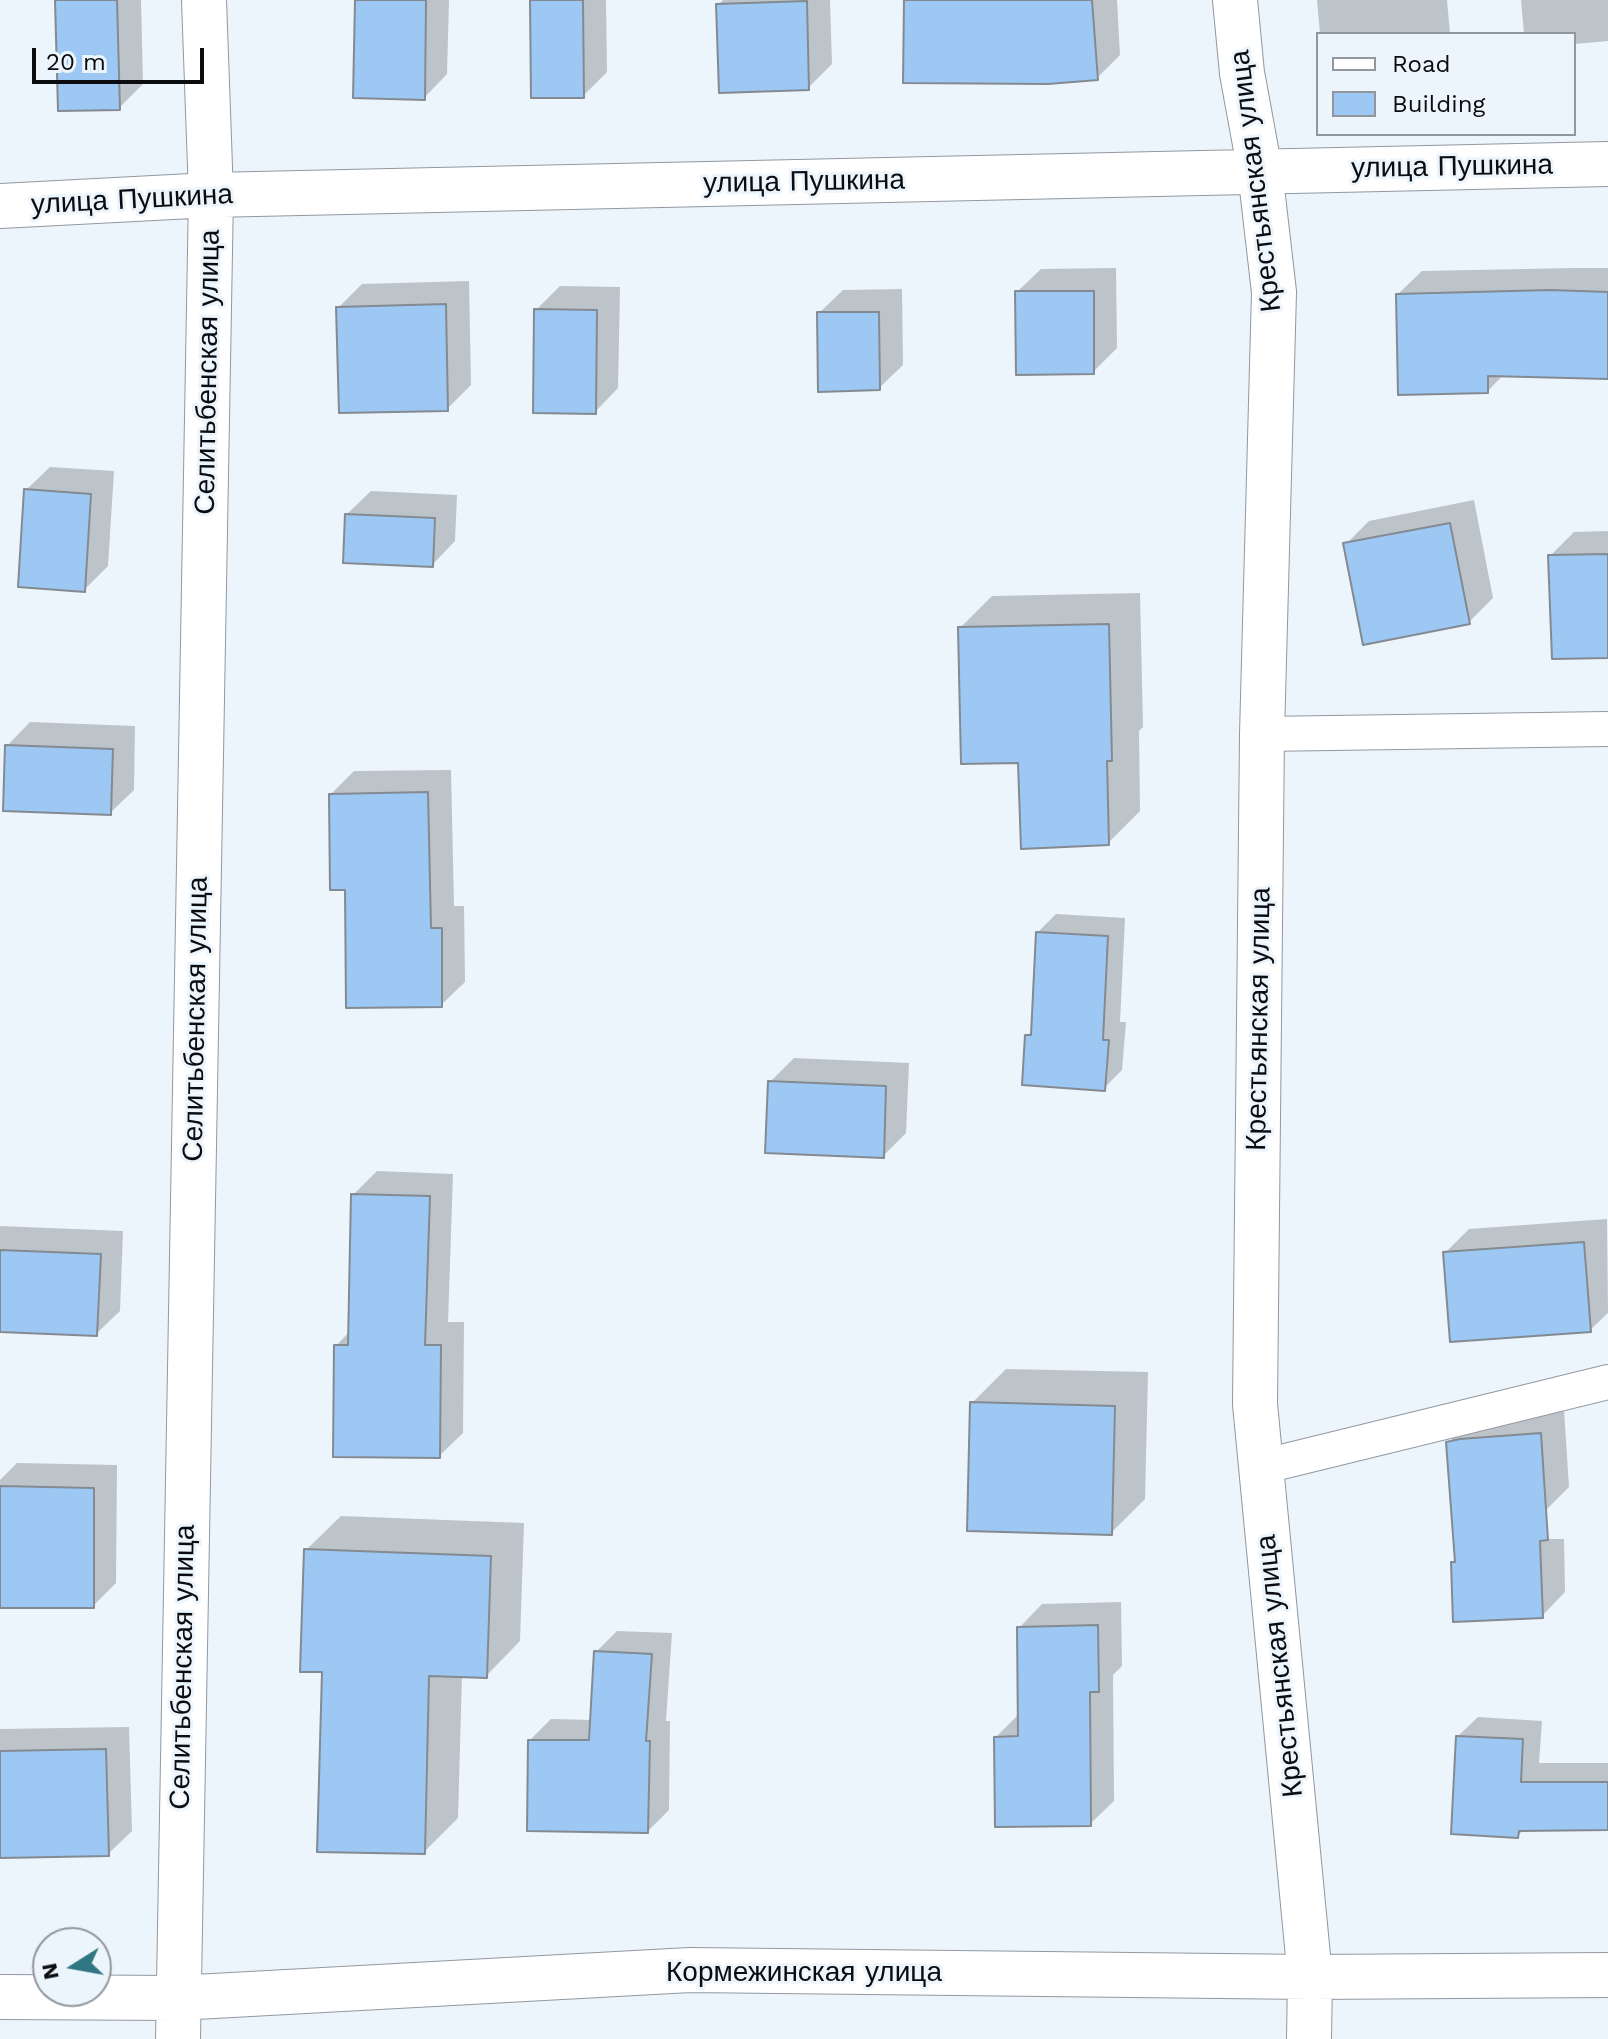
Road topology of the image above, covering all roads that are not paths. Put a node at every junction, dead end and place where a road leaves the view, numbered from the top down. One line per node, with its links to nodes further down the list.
1 (204, 0): 5 (street, Селитьбенская улица)
2 (1235, 0): 4 (street, Крестьянская улица)
3 (1608, 164): 4 (street, улица Пушкина)
4 (1260, 171): 5 (street, улица Пушкина); 8 (street, Крестьянская улица)
5 (211, 195): 6 (street, улица Пушкина); 14 (street, Селитьбенская улица)
6 (0, 206)
7 (1608, 729): 8 (lane)
8 (1262, 734): 10 (street, Крестьянская улица)
9 (1608, 1382): 10 (lane)
10 (1261, 1467): 12 (street, Крестьянская улица)
11 (1608, 1975): 12 (street, Кормежинская улица)
12 (1310, 1977): 14 (street, Кормежинская улица); 15 (street, Крестьянская улица)
13 (0, 1997): 14 (street, Кормежинская улица)
14 (177, 2018)
15 (1309, 2039)

